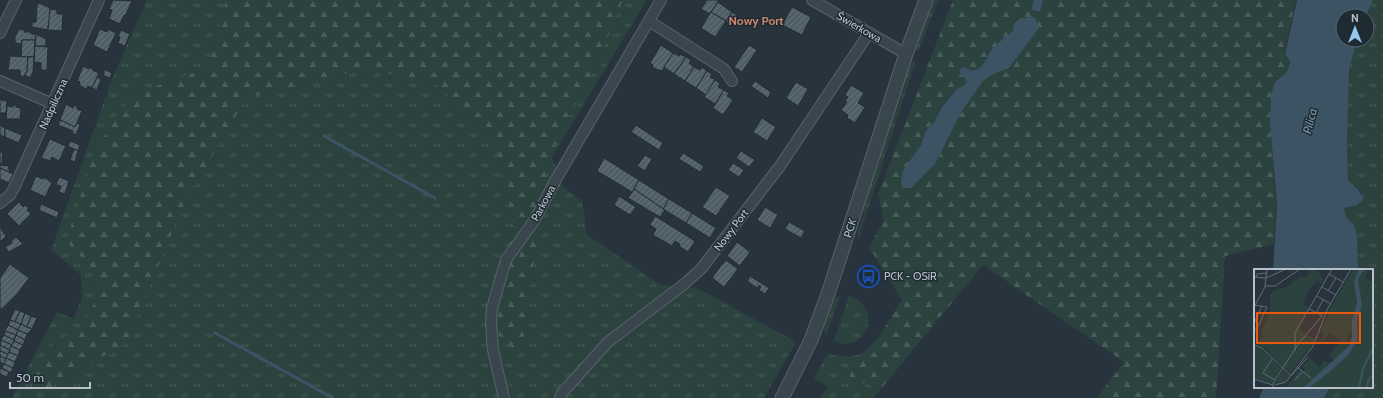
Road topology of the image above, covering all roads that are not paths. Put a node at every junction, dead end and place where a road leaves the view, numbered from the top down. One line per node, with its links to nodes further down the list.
1 (16, 0): 8 (street)
2 (99, 0): 12 (street, Nadpiliczna)
3 (661, 0): 6 (street, Parkowa)
4 (812, 0): 7 (street, Świerkowa)
5 (926, 0): 9 (street)
6 (649, 21): 11 (street); 14 (street, Parkowa)
7 (869, 33): 9 (street, Świerkowa); 15 (street, Nowy Port)
8 (0, 34)
9 (906, 54): 16 (street, PCK)
10 (0, 81): 12 (street)
11 (732, 81)
12 (52, 104): 13 (street, Nadpiliczna)
13 (0, 202)
14 (504, 398)
15 (560, 398)
16 (782, 398)

